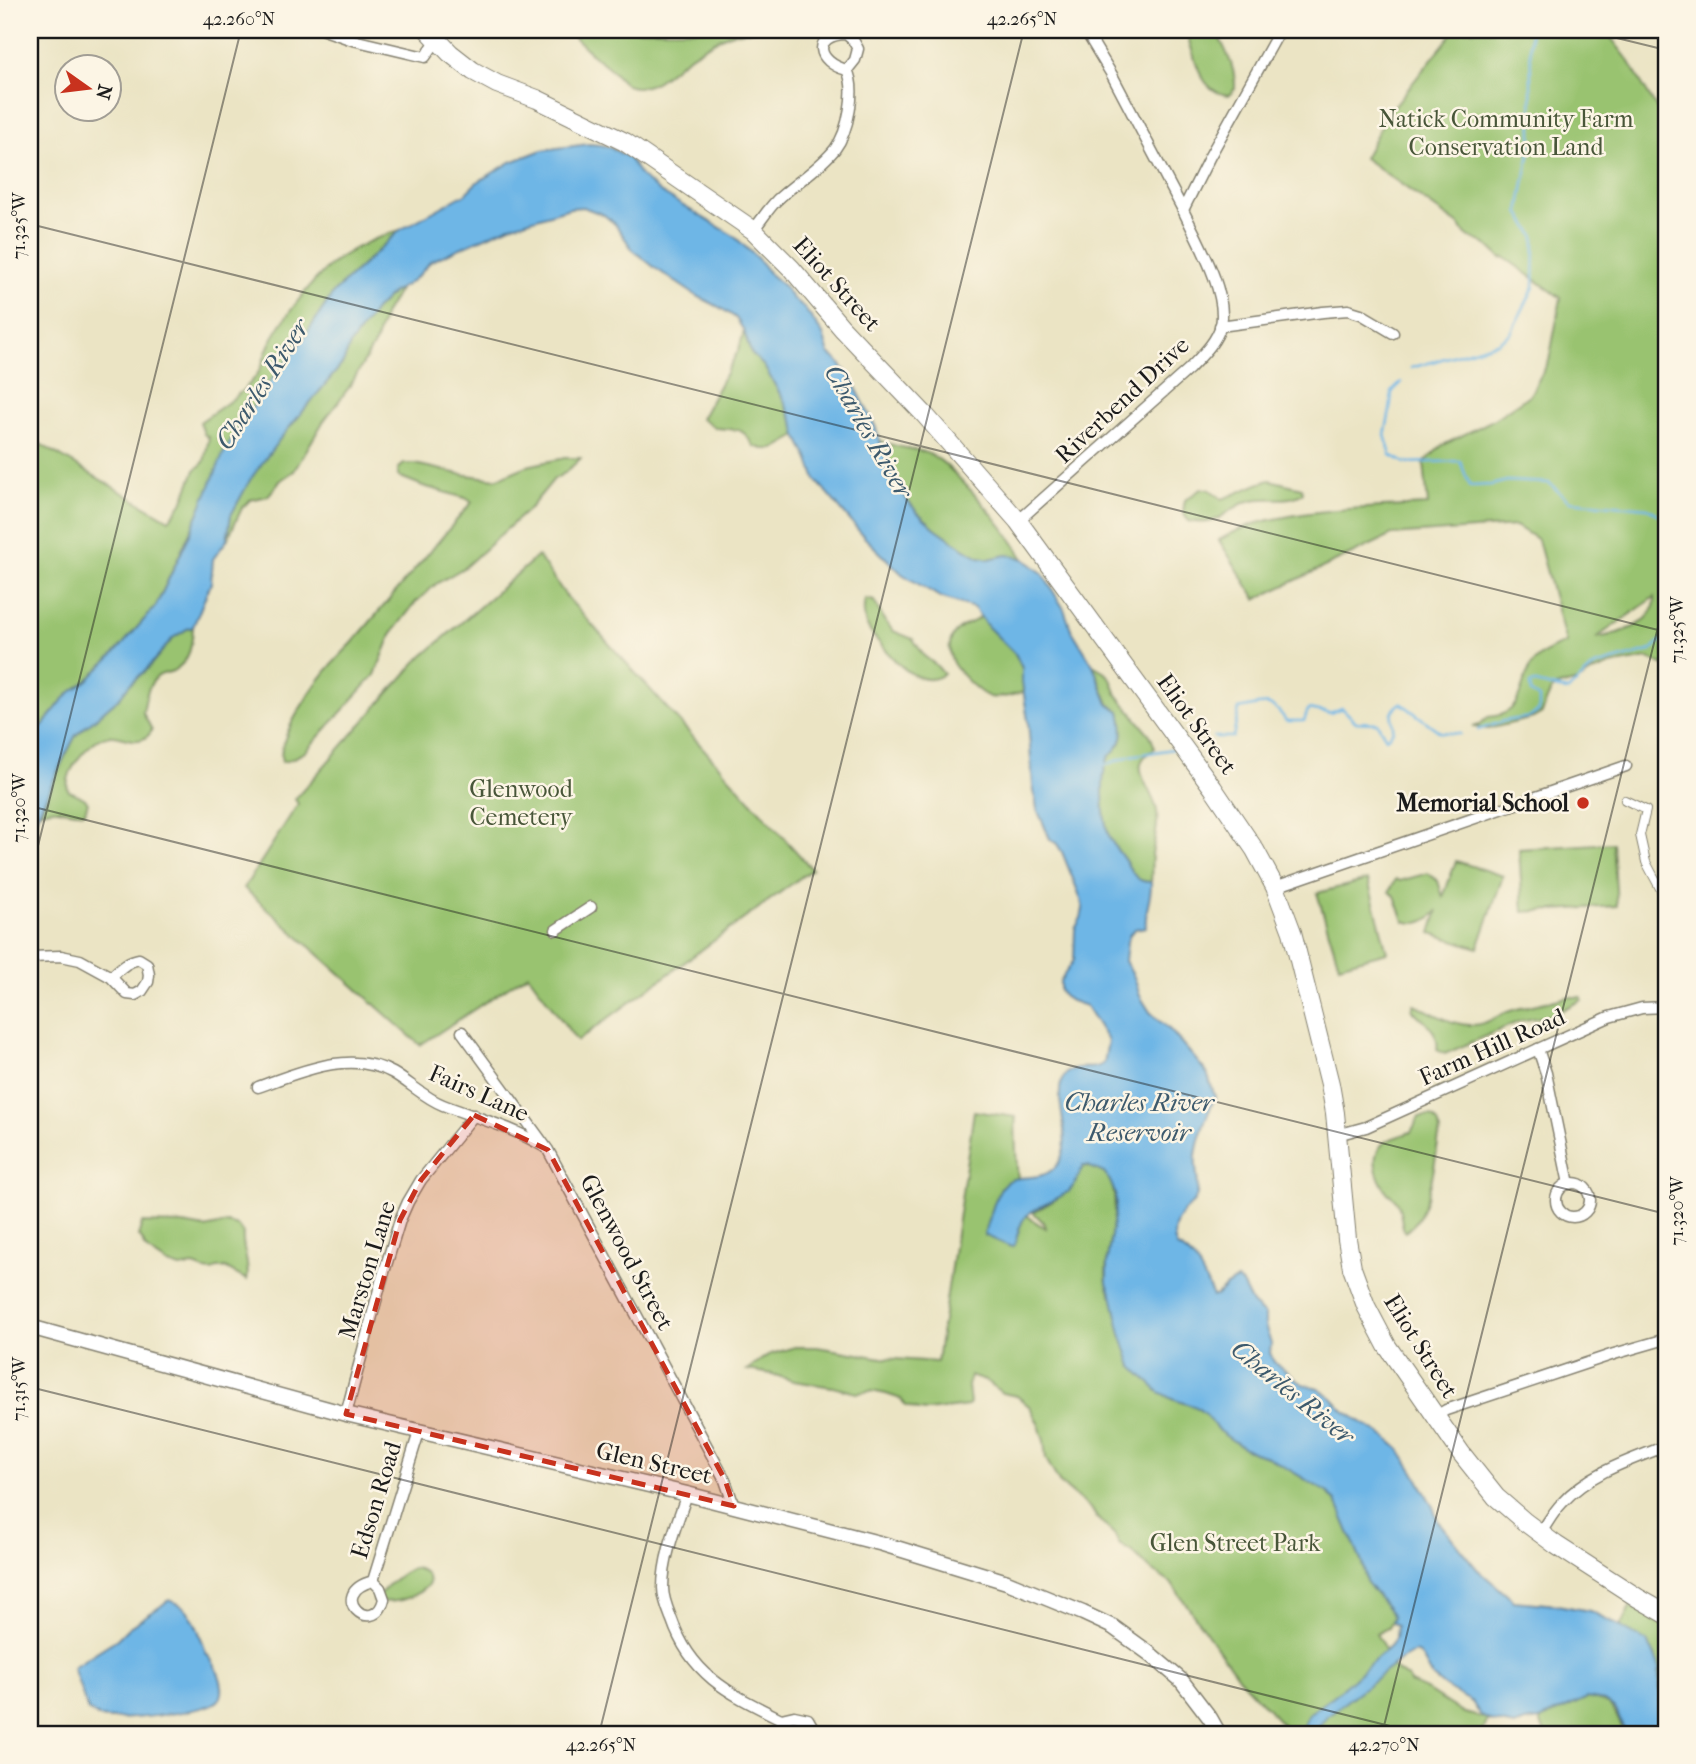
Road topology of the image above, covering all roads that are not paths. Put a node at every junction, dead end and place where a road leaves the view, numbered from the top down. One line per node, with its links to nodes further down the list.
1 (324, 30): 4 (street)
2 (1084, 30): 6 (street, Riverbend Drive)
3 (1280, 30): 6 (street)
4 (433, 35): 7 (main road, Eliot Street)
5 (847, 70): 7 (street)
6 (1183, 211): 8 (street, Riverbend Drive)
7 (753, 230): 10 (main road, Eliot Street)
8 (1220, 326): 9 (street); 10 (street, Riverbend Drive)
9 (1393, 333)
10 (1018, 521): 13 (main road, Eliot Street)
11 (1626, 766): 13 (street)
12 (1625, 800): 14 (street)
13 (1275, 887): 24 (main road, Eliot Street)
14 (1666, 895)
15 (591, 908): 16 (street)
16 (556, 930)
17 (30, 957): 18 (street)
18 (111, 977)
19 (1666, 1007): 21 (street, Farm Hill Road)
20 (462, 1032): 25 (street, Glenwood Street)
21 (1538, 1049): 24 (street, Farm Hill Road); 26 (street)
22 (258, 1087): 23 (street, Fairs Lane)
23 (474, 1115): 25 (street, Fairs Lane); 29 (street, Marston Lane)
24 (1337, 1135): 30 (main road, Eliot Street)
25 (548, 1150): 34 (street, Glenwood Street)
26 (1569, 1184)
27 (30, 1327): 29 (street, Glen Street)
28 (1666, 1339): 30 (street)
29 (346, 1414): 31 (street, Glen Street)
30 (1436, 1416): 35 (main road, Eliot Street)
31 (419, 1432): 33 (street, Glen Street); 36 (street, Edson Road)
32 (1666, 1446): 35 (street)
33 (687, 1494): 34 (street, Glen Street); 38 (street)
34 (734, 1506): 41 (street, Glen Street)
35 (1540, 1534): 37 (main road, Eliot Street)
36 (373, 1581)
37 (1666, 1614)
38 (780, 1719): 39 (street); 40 (street)
39 (783, 1734)
40 (813, 1734)
41 (1219, 1734)

